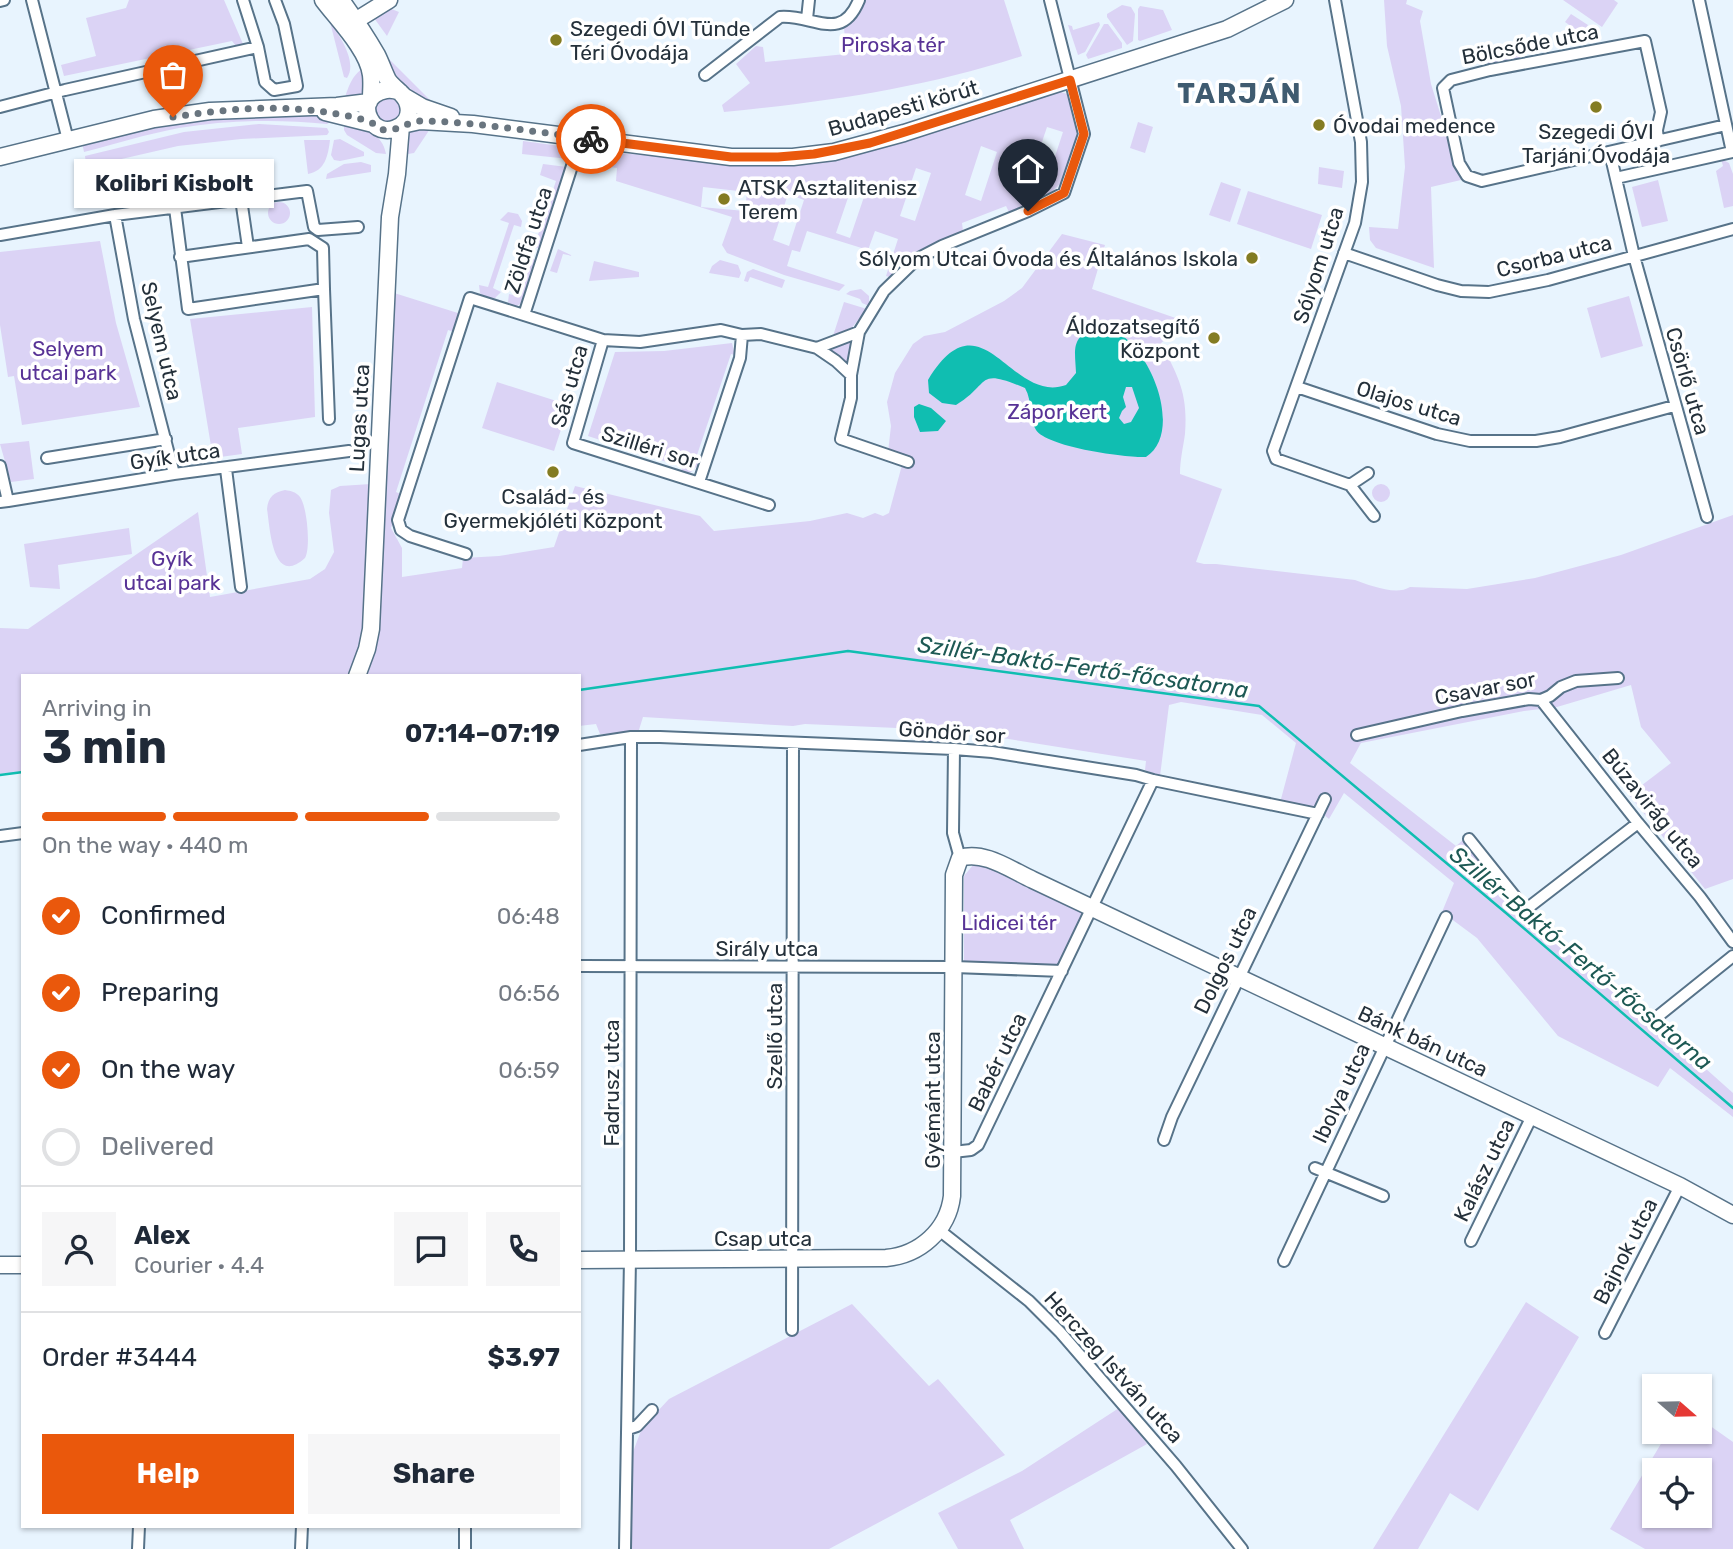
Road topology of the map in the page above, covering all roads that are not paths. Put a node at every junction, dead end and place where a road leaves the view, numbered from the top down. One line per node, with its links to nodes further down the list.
1 (32, 0): 18 (street)
2 (243, 0): 15 (street)
3 (275, 0): 15 (street)
4 (323, 0): 14 (street)
5 (341, 0): 14 (street)
6 (389, 0): 14 (street)
7 (809, 0): 13 (street)
8 (859, 0): 13 (street)
9 (1050, 0): 17 (street)
10 (1286, 0): 17 (street, Budapesti körút)
11 (1335, 0): 42 (street, Sólyom utca)
12 (1699, 0): 25 (street)
13 (807, 19): 16 (street)
14 (351, 24): 19 (street); 20 (street)
15 (258, 47): 18 (street)
16 (705, 75)
17 (1070, 80): 27 (street, Budapesti körút); 47 (street)
18 (55, 92): 21 (street); 28 (street)
19 (402, 94): 20 (street); 23 (street, Budapesti körút); 24 (street)
20 (370, 100): 22 (street); 26 (street)
21 (0, 107)
22 (288, 107): 26 (street); 28 (street)
23 (473, 124): 24 (street, Budapesti körút); 27 (street, Budapesti körút)
24 (402, 125): 26 (street); 37 (street, Lugas utca)
25 (1726, 125): 29 (street, Bölcsőde utca); 31 (street)
26 (376, 126): 37 (street, Lugas utca)
27 (581, 138): 46 (street, Zöldfa utca)
28 (68, 140): 32 (street)
29 (1658, 141): 30 (street, Bölcsőde utca); 30 (street, Bölcsőde utca)
30 (1610, 153): 33 (street, Csörlő utca)
31 (1733, 154): 33 (street)
32 (0, 157)
33 (1616, 178): 43 (street, Csörlő utca)
34 (241, 199): 35 (street); 38 (street); 41 (street)
35 (175, 208): 36 (street); 44 (street)
36 (115, 215): 40 (street); 55 (street, Selyem utca)
37 (390, 217): 72 (street, Lugas utca)
38 (358, 227)
39 (1733, 229): 43 (street, Csorba utca)
40 (0, 235)
41 (248, 247): 44 (street); 45 (street, Lugas utca)
42 (1345, 253): 43 (street, Csorba utca); 52 (street, Sólyom utca)
43 (1634, 256): 53 (street, Csörlő utca)
44 (180, 257): 45 (street)
45 (324, 289): 54 (street, Lugas utca)
46 (523, 315): 49 (street, Zöldfa utca); 70 (street, Zöldfa utca)
47 (859, 332): 50 (street); 51 (street)
48 (742, 335): 49 (street, Zöldfa utca); 50 (street, Zöldfa utca); 64 (street)
49 (603, 340): 56 (street, Sás utca)
50 (817, 348): 51 (street, Zöldfa utca)
51 (851, 375): 59 (street)
52 (1297, 387): 53 (street, Olajos utca); 65 (street, Sólyom utca)
53 (1675, 406): 69 (street, Csörlő utca)
54 (329, 419)
55 (166, 439): 58 (street, Gyík utca); 63 (street, Selyem utca)
56 (573, 443): 64 (street, Szilléri sor)
57 (349, 451): 61 (street, Gyík utca)
58 (47, 458)
59 (908, 462)
60 (0, 466): 66 (street)
61 (226, 469): 63 (street, Gyík utca); 71 (street)
62 (1368, 473): 65 (street)
63 (174, 474): 66 (street, Gyík utca)
64 (699, 482): 67 (street, Szilléri sor)
65 (1350, 485): 68 (street)
66 (4, 502)
67 (769, 505)
68 (1374, 516)
69 (1707, 517)
70 (466, 554)
71 (241, 587)
72 (359, 674)
73 (1618, 678): 74 (street, Csavar sor)
74 (1541, 700): 75 (street, Csavar sor); 83 (street, Búzavirág utca)
75 (1357, 735)
76 (631, 737): 77 (street, Göndör sor); 78 (street, Göndör sor); 93 (street, Fadrusz utca)
77 (793, 743): 79 (street, Göndör sor); 94 (street, Szellő utca)
78 (581, 745)
79 (954, 749): 80 (street, Göndör sor); 87 (street)
80 (1153, 780): 82 (street, Göndör sor); 88 (street)
81 (1325, 799): 82 (street, Dolgos utca)
82 (1318, 814): 97 (street, Dolgos utca)
83 (1638, 823): 86 (street); 90 (street, Búzavirág utca)
84 (21, 833): 85 (street)
85 (0, 836)
86 (1469, 839)
87 (960, 859): 88 (street); 95 (street)
88 (1093, 909): 96 (street); 97 (street, Bánk bán utca)
89 (1446, 917): 99 (street, Ibolya utca)
90 (1733, 942)
91 (1733, 956): 98 (street)
92 (581, 966): 93 (street, Sirály utca)
93 (630, 967): 94 (street, Sirály utca); 110 (street, Fadrusz utca)
94 (793, 967): 95 (street, Sirály utca); 109 (street, Szellő utca)
95 (954, 967): 96 (street); 102 (street, Gyémánt utca)
96 (1062, 971): 102 (street, Babér utca)
97 (1238, 977): 99 (street, Bánk bán utca); 101 (street, Dolgos utca)
98 (1657, 1017)
99 (1384, 1046): 100 (street, Bánk bán utca); 103 (street, Ibolya utca)
100 (1532, 1116): 104 (street, Bánk bán utca); 108 (street, Kalász utca)
101 (1164, 1140)
102 (953, 1152): 107 (street, Gyémánt utca)
103 (1320, 1170): 105 (street, Ibolya utca); 112 (street, Ibolya utca)
104 (1679, 1186): 106 (street, Bánk bán utca); 116 (street, Bajnok utca)
105 (1383, 1196)
106 (1733, 1215)
107 (939, 1230): 109 (street, Csap utca); 126 (street, Herczeg István utca)
108 (1471, 1241)
109 (792, 1258): 110 (street, Csap utca); 115 (street, Szellő utca)
110 (630, 1259): 111 (street, Csap utca); 118 (street, Fadrusz utca)
111 (581, 1260)
112 (1284, 1261)
113 (0, 1265): 114 (street)
114 (21, 1265)
115 (792, 1330)
116 (1605, 1333)
117 (652, 1410): 118 (street)
118 (628, 1429): 125 (street, Fadrusz utca)
119 (139, 1528): 122 (street)
120 (302, 1528): 123 (street)
121 (465, 1528): 124 (street)
122 (138, 1549)
123 (301, 1549)
124 (465, 1549)
125 (625, 1549)
126 (1242, 1549)

